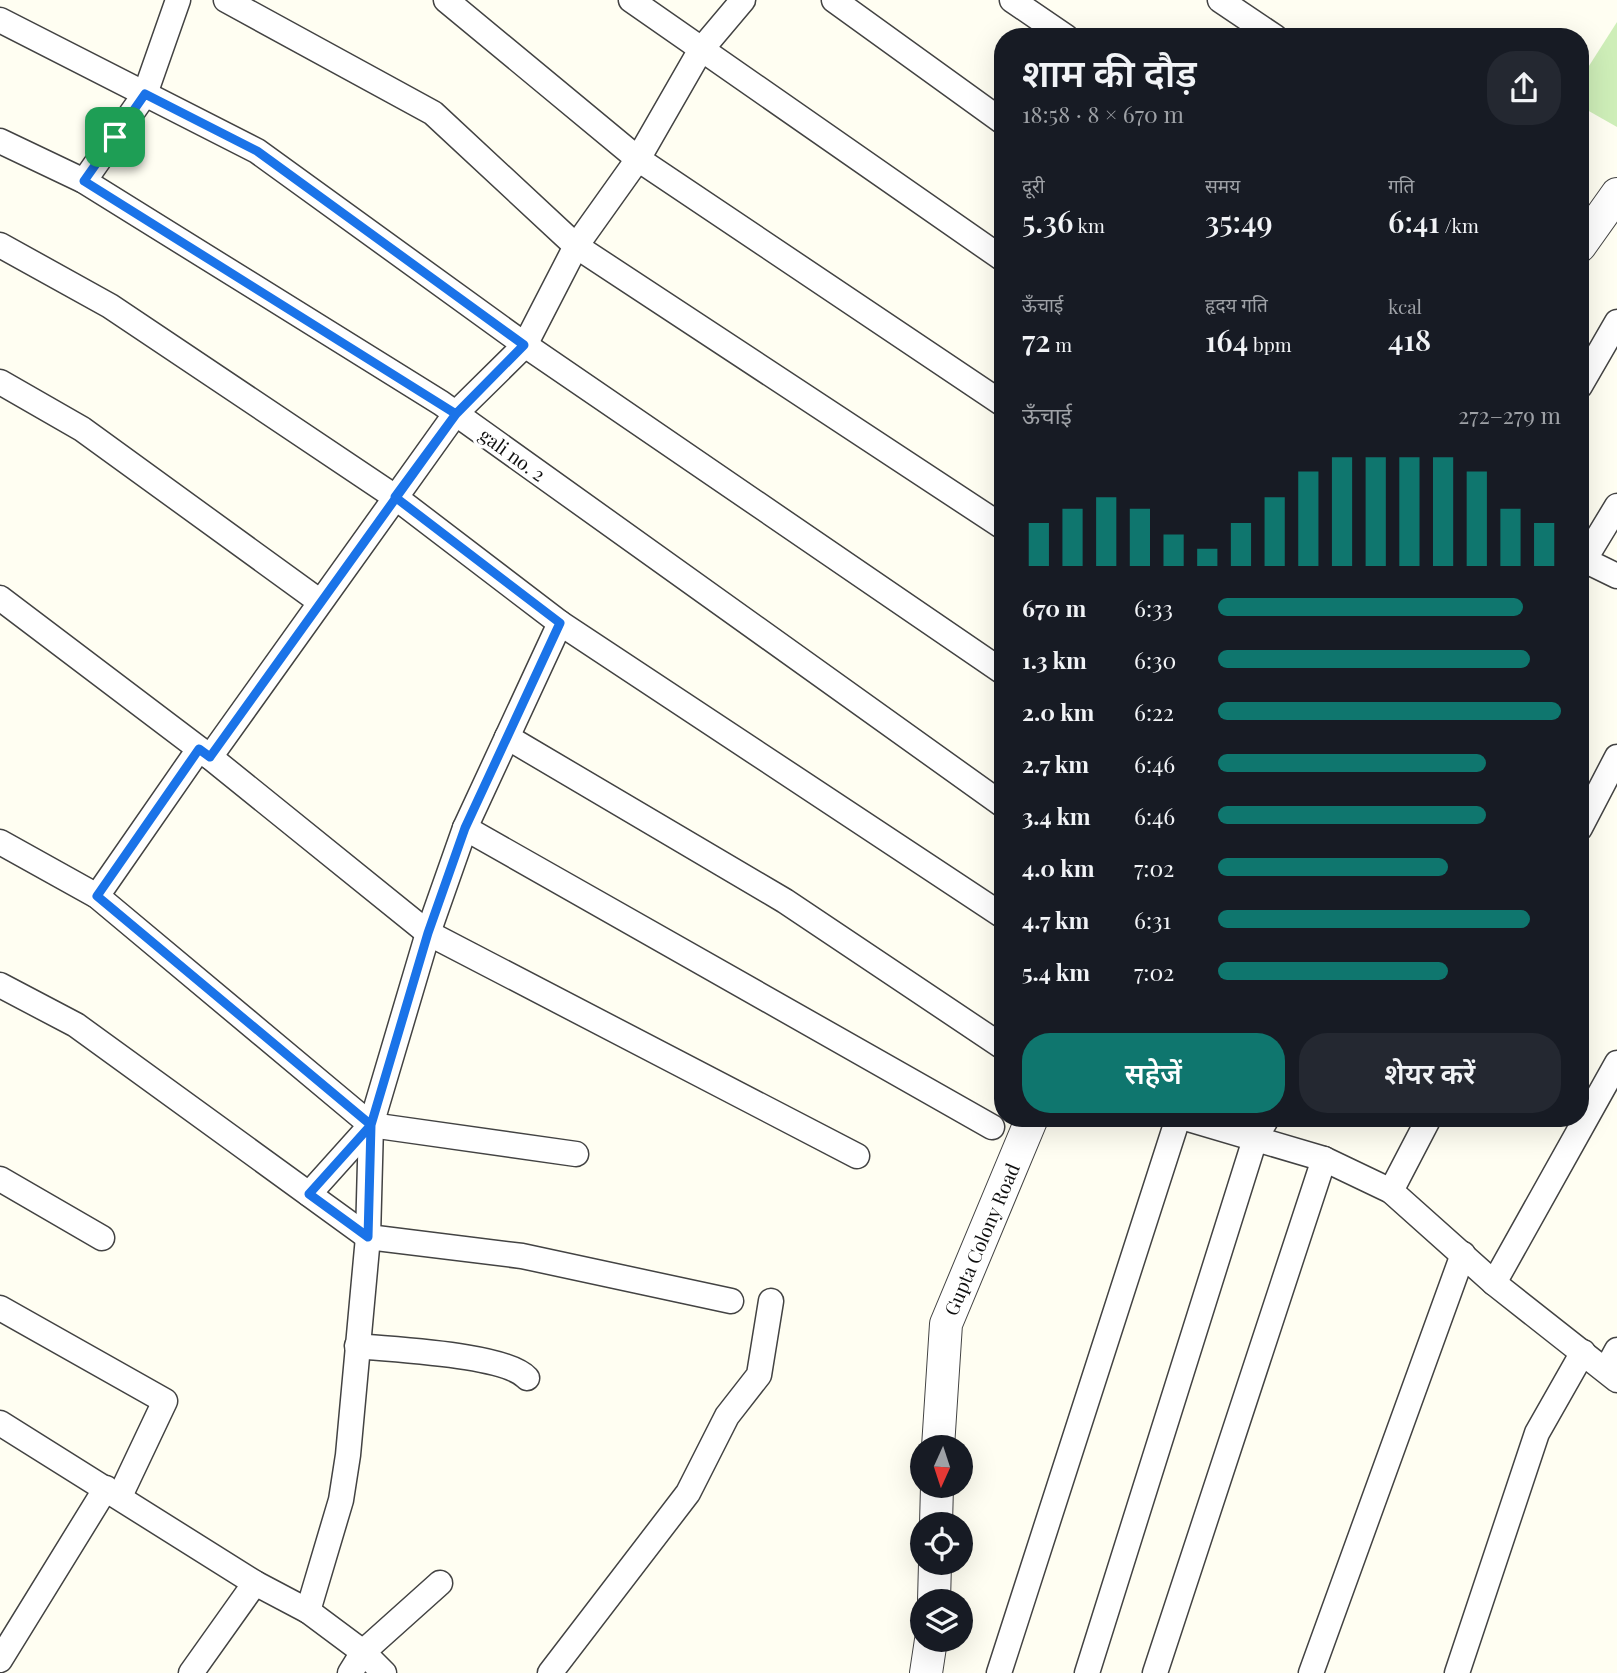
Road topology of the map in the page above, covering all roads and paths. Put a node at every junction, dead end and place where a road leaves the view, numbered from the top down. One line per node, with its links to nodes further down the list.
1 (178, 0): 13 (street)
2 (446, 0): 16 (street)
3 (631, 0): 12 (street)
4 (743, 0): 12 (street)
5 (834, 0): 14 (street)
6 (1012, 0): 10 (street)
7 (1220, 0): 11 (street)
8 (230, 1): 21 (street)
9 (0, 20): 13 (street)
10 (1053, 28)
11 (1262, 28)
12 (700, 51): 16 (street); 22 (street)
13 (145, 94): 17 (street); 24 (street)
14 (994, 116)
15 (0, 141): 17 (street, gali no. 2)
16 (638, 159): 21 (street); 27 (street)
17 (84, 181): 28 (street, gali no. 2)
18 (1617, 194): 19 (street)
19 (1589, 233)
20 (0, 245): 29 (street)
21 (576, 246): 24 (street); 31 (street)
22 (994, 253)
23 (1617, 322): 25 (street)
24 (524, 345): 28 (street); 38 (street)
25 (1589, 370)
26 (0, 382): 36 (street)
27 (994, 398)
28 (456, 414): 29 (street); 42 (street, gali no. 2)
29 (395, 497): 36 (street); 37 (street)
30 (1617, 506): 32 (street)
31 (994, 521)
32 (1589, 551)
33 (1589, 565): 34 (street)
34 (1617, 576)
35 (0, 598): 40 (street)
36 (319, 601): 40 (street)
37 (560, 623): 39 (street); 47 (street)
38 (994, 666)
39 (507, 737): 44 (street); 50 (street)
40 (204, 753): 46 (street); 48 (street)
41 (1617, 757): 43 (street)
42 (994, 799)
43 (1589, 811)
44 (465, 828): 48 (street); 54 (street)
45 (0, 842): 46 (street)
46 (97, 896): 53 (street)
47 (994, 910)
48 (428, 933): 53 (street); 61 (street)
49 (0, 985): 65 (street)
50 (994, 1041)
51 (1617, 1063): 52 (street)
52 (1589, 1113)
53 (371, 1125): 60 (street); 65 (street); 66 (street)
54 (992, 1127)
55 (1028, 1127): 78 (street, Gupta Colony Road)
56 (1175, 1127): 90 (street)
57 (1424, 1127): 64 (street)
58 (1581, 1127): 69 (street)
59 (1261, 1129): 62 (street); 91 (street)
60 (576, 1154)
61 (857, 1156)
62 (1324, 1159): 64 (street); 92 (street)
63 (0, 1179): 67 (street)
64 (1391, 1191): 68 (street)
65 (309, 1194): 66 (street)
66 (368, 1237): 70 (street); 73 (street)
67 (102, 1238)
68 (1464, 1254): 69 (street); 93 (street)
69 (1494, 1283): 74 (street)
70 (732, 1301)
71 (771, 1301): 88 (street)
72 (0, 1308): 79 (street)
73 (357, 1346): 76 (street); 82 (street)
74 (1583, 1352): 75 (street); 94 (street)
75 (1613, 1367)
76 (527, 1378)
77 (0, 1423): 79 (street)
78 (939, 1435)
79 (113, 1492): 80 (street); 84 (street)
80 (255, 1583): 82 (street); 86 (street)
81 (440, 1583): 85 (street)
82 (308, 1611): 85 (street)
83 (929, 1652): 89 (street)
84 (0, 1660)
85 (357, 1663): 87 (street)
86 (191, 1673)
87 (384, 1673)
88 (550, 1673)
89 (926, 1673)
90 (999, 1673)
91 (1087, 1673)
92 (1155, 1673)
93 (1311, 1673)
94 (1457, 1673)

